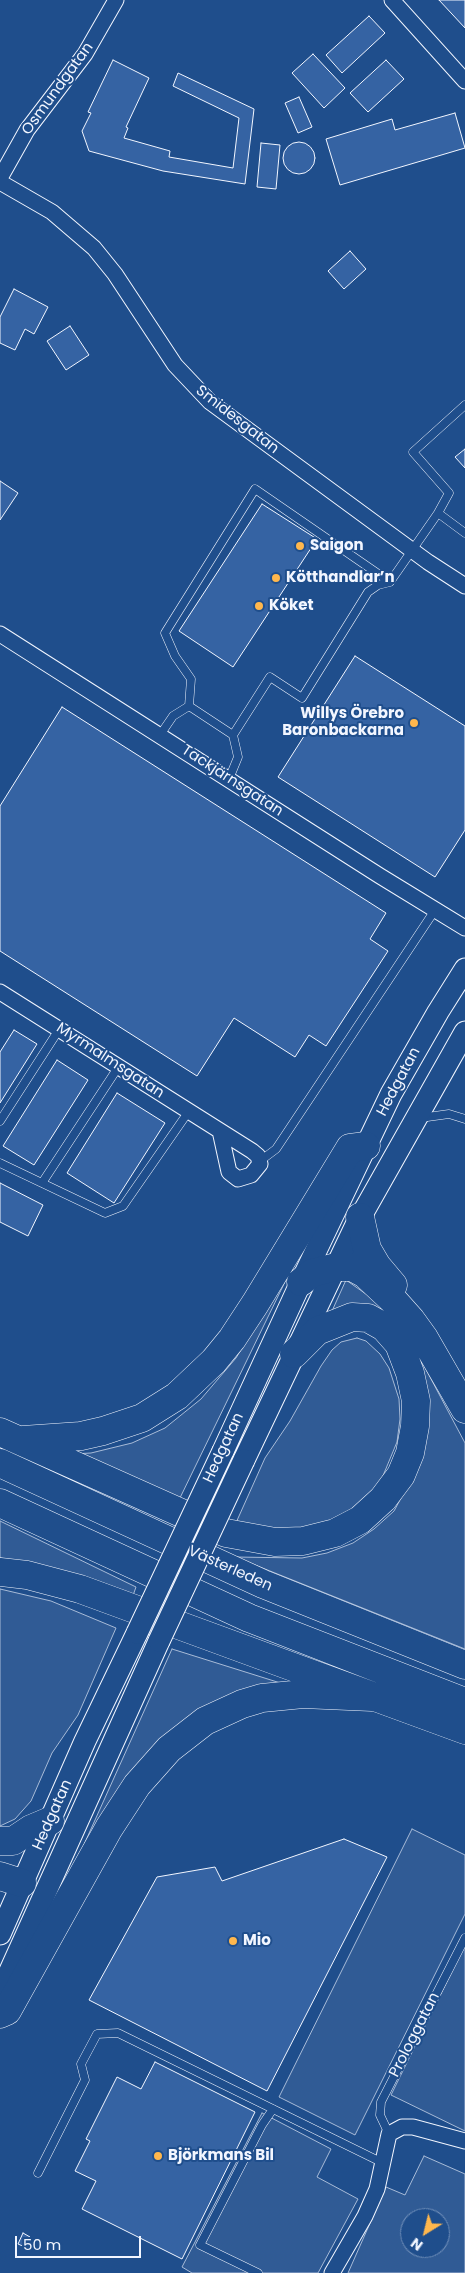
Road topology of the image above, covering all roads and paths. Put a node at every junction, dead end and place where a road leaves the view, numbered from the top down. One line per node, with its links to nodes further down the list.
1 (116, 0): 4 (street, Osmundgatan)
2 (392, 0): 3 (street)
3 (465, 81)
4 (0, 178)
5 (0, 182): 9 (street, Smidesgatan)
6 (465, 405): 7 (lane)
7 (438, 513): 8 (lane); 9 (lane)
8 (465, 533)
9 (413, 551): 10 (lane); 11 (street, Smidesgatan)
10 (390, 582): 13 (lane); 15 (lane)
11 (465, 586)
12 (0, 634): 14 (street, Tackjärnsgatan)
13 (189, 706): 14 (lane); 15 (lane)
14 (160, 735): 16 (street, Tackjärnsgatan)
15 (233, 735): 16 (lane)
16 (229, 779): 17 (street, Tackjärnsgatan)
17 (435, 910): 18 (street, Tackjärnsgatan); 30 (lane)
18 (465, 928)
19 (465, 969): 29 (main road, Hedgatan)
20 (0, 992): 21 (street, Myrmalmsgatan)
21 (60, 1028): 23 (street, Myrmalmsgatan); 27 (lane)
22 (465, 1032): 25 (main road, Hedgatan)
23 (119, 1066): 24 (street, Myrmalmsgatan); 32 (lane)
24 (189, 1111): 28 (street, Myrmalmsgatan); 32 (lane)
25 (416, 1118): 26 (lane); 33 (main road, Hedgatan)
26 (465, 1119)
27 (0, 1120)
28 (220, 1131): 30 (street, Myrmalmsgatan); 30 (street)
29 (366, 1146): 35 (main road, Hedgatan); 39 (highway)
30 (260, 1161)
31 (0, 1163): 32 (lane)
32 (42, 1183)
33 (358, 1221): 34 (main road, Hedgatan); 36 (highway)
34 (336, 1267): 35 (highway); 36 (highway); 37 (main road, Hedgatan)
35 (301, 1282): 47 (main road, Hedgatan, bridge)
36 (395, 1302): 38 (highway)
37 (294, 1354): 39 (highway); 49 (main road, Hedgatan, bridge)
38 (465, 1409)
39 (9, 1436)
40 (0, 1463): 43 (highway, Västerleden)
41 (0, 1503): 45 (highway)
42 (0, 1572): 44 (highway)
43 (465, 1665)
44 (372, 1696): 46 (highway); 53 (highway)
45 (465, 1702)
46 (465, 1730)
47 (50, 1822): 48 (highway); 49 (main road, Hedgatan)
48 (0, 1842)
49 (22, 1884): 50 (main road, Hedgatan); 52 (main road, Hedgatan)
50 (0, 1934)
51 (465, 1938): 55 (lane, Prologgatan)
52 (0, 1993)
53 (0, 2014)
54 (273, 2109): 57 (lane); 58 (lane); 59 (lane)
55 (389, 2134): 56 (street); 57 (street)
56 (465, 2141)
57 (383, 2163): 60 (street)
58 (38, 2173)
59 (258, 2273)
60 (332, 2273)

